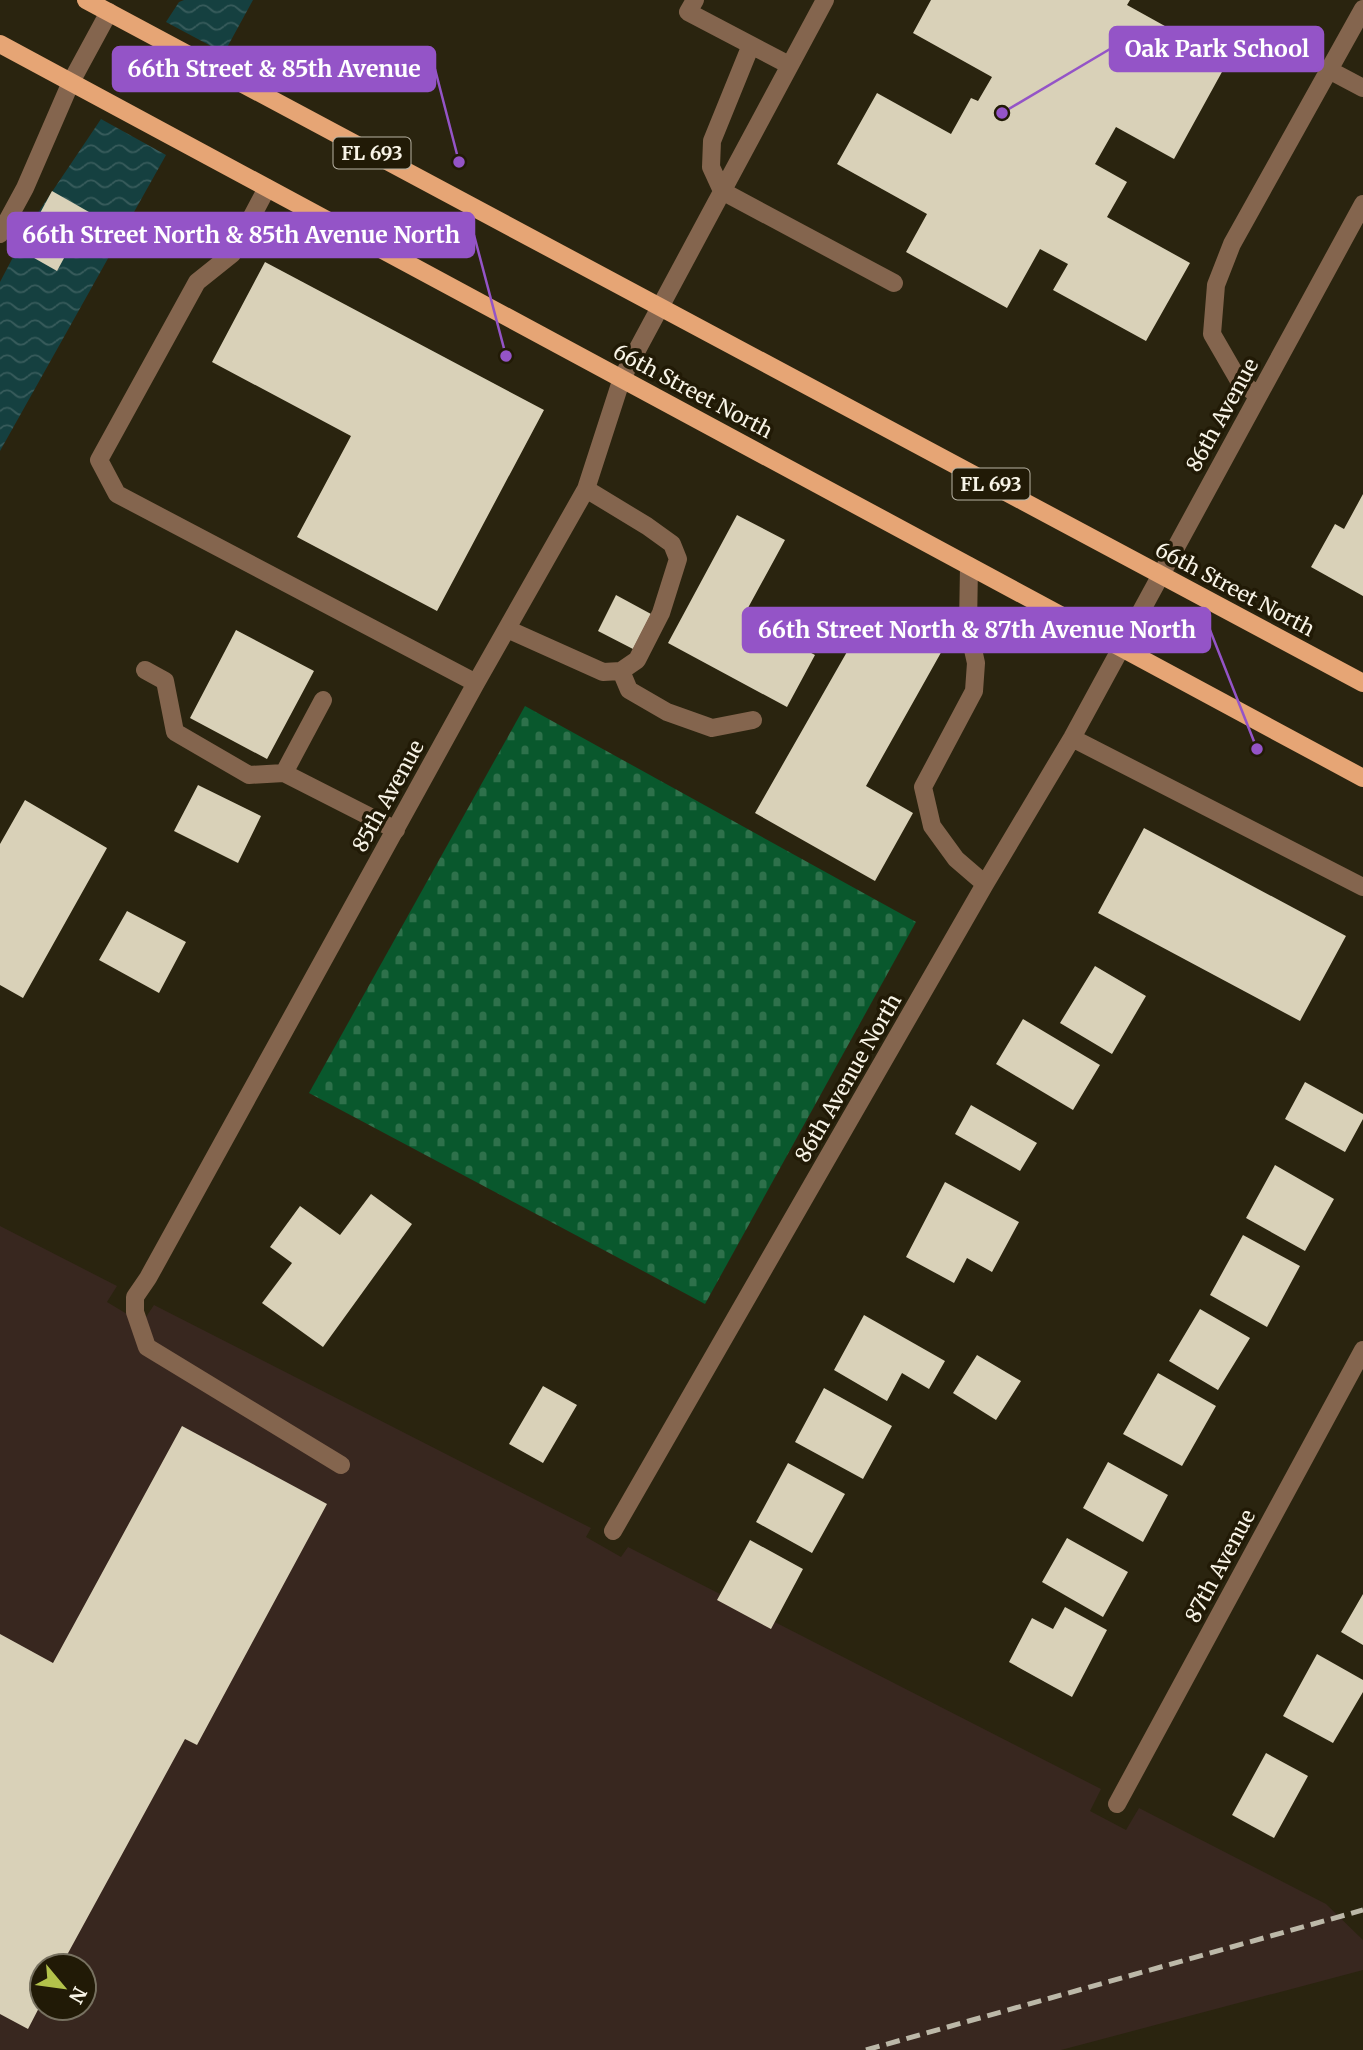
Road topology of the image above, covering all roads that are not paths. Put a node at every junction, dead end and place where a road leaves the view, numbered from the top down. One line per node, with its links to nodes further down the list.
1 (86, 0): 5 (main road, 66th Street North / FL 693)
2 (695, 0): 7 (street)
3 (825, 0): 8 (street, 85th Avenue)
4 (1363, 9): 9 (street)
5 (109, 12): 10 (street); 18 (main road, 66th Street North / FL 693)
6 (0, 44): 10 (main road, 66th Street North)
7 (751, 45): 8 (street); 13 (street)
8 (789, 65): 13 (street, 85th Avenue)
9 (1329, 70): 11 (street); 20 (street)
10 (71, 82): 12 (main road, 66th Street North); 14 (street)
11 (1363, 88)
12 (267, 188): 19 (main road, 66th Street North); 28 (street)
13 (722, 191): 17 (street); 18 (street, 85th Avenue)
14 (7, 203): 16 (street)
15 (1363, 204): 20 (street, 86th Avenue)
16 (0, 234)
17 (894, 283)
18 (658, 307): 19 (street, 85th Avenue); 23 (main road, 66th Street North / FL 693)
19 (622, 378): 21 (street, 85th Avenue); 22 (main road, 66th Street North)
20 (1258, 396): 23 (street, 86th Avenue)
21 (586, 489): 24 (street, 85th Avenue); 27 (street)
22 (969, 566): 25 (main road, 66th Street North); 36 (street)
23 (1160, 574): 25 (street, 86th Avenue); 29 (main road, 66th Street North / FL 693)
24 (507, 629): 27 (street); 28 (street, 85th Avenue)
25 (1122, 648): 32 (street, 86th Avenue North); 34 (main road, 66th Street North)
26 (145, 670): 33 (street)
27 (621, 671): 31 (street)
28 (476, 683): 35 (street, 85th Avenue)
29 (1363, 683)
30 (323, 700): 33 (street)
31 (753, 720)
32 (1072, 738): 36 (street, 86th Avenue North); 37 (street)
33 (284, 773): 35 (street)
34 (1363, 778)
35 (396, 831): 39 (street, 85th Avenue)
36 (985, 884): 40 (street, 86th Avenue North)
37 (1363, 887)
38 (1363, 1351): 41 (street, 87th Avenue)
39 (341, 1465)
40 (613, 1531)
41 (1116, 1804)

